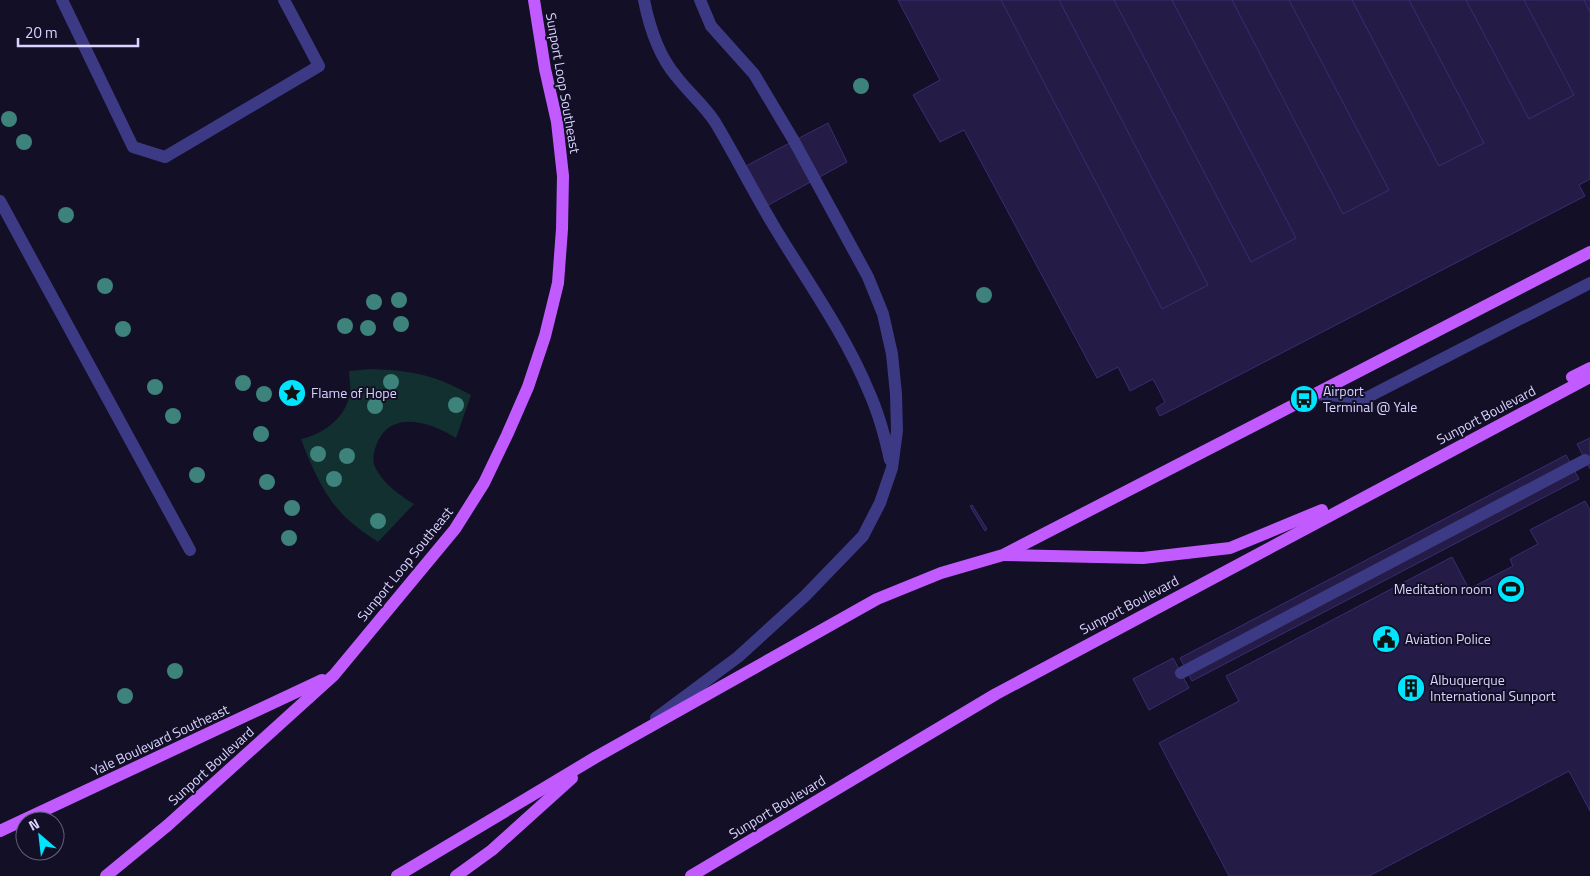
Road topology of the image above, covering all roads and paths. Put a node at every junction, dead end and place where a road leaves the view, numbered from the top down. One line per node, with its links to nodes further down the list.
1 (62, 0): 2 (street)
2 (284, 0)
3 (534, 0): 17 (main road, Sunport Loop Southeast)
4 (644, 0): 13 (street)
5 (700, 0): 13 (street)
6 (2, 208): 14 (street)
7 (1590, 252): 11 (main road, Sunport Boulevard)
8 (1590, 283): 11 (street)
9 (1590, 368): 15 (main road, Sunport Boulevard)
10 (1590, 377): 24 (main road, Sunport Boulevard)
11 (1315, 394): 15 (main road, Sunport Boulevard)
12 (1585, 460): 16 (street)
13 (892, 468): 18 (street)
14 (190, 550)
15 (1003, 555): 18 (main road, Sunport Boulevard)
16 (1181, 673)
17 (334, 675): 20 (main road, Yale Boulevard Southeast); 21 (main road, Sunport Boulevard)
18 (632, 736): 19 (main road, Sunport Boulevard)
19 (596, 757): 22 (main road, Sunport Boulevard); 23 (main road)
20 (0, 831)
21 (106, 876)
22 (397, 876)
23 (456, 876)
24 (691, 876)

